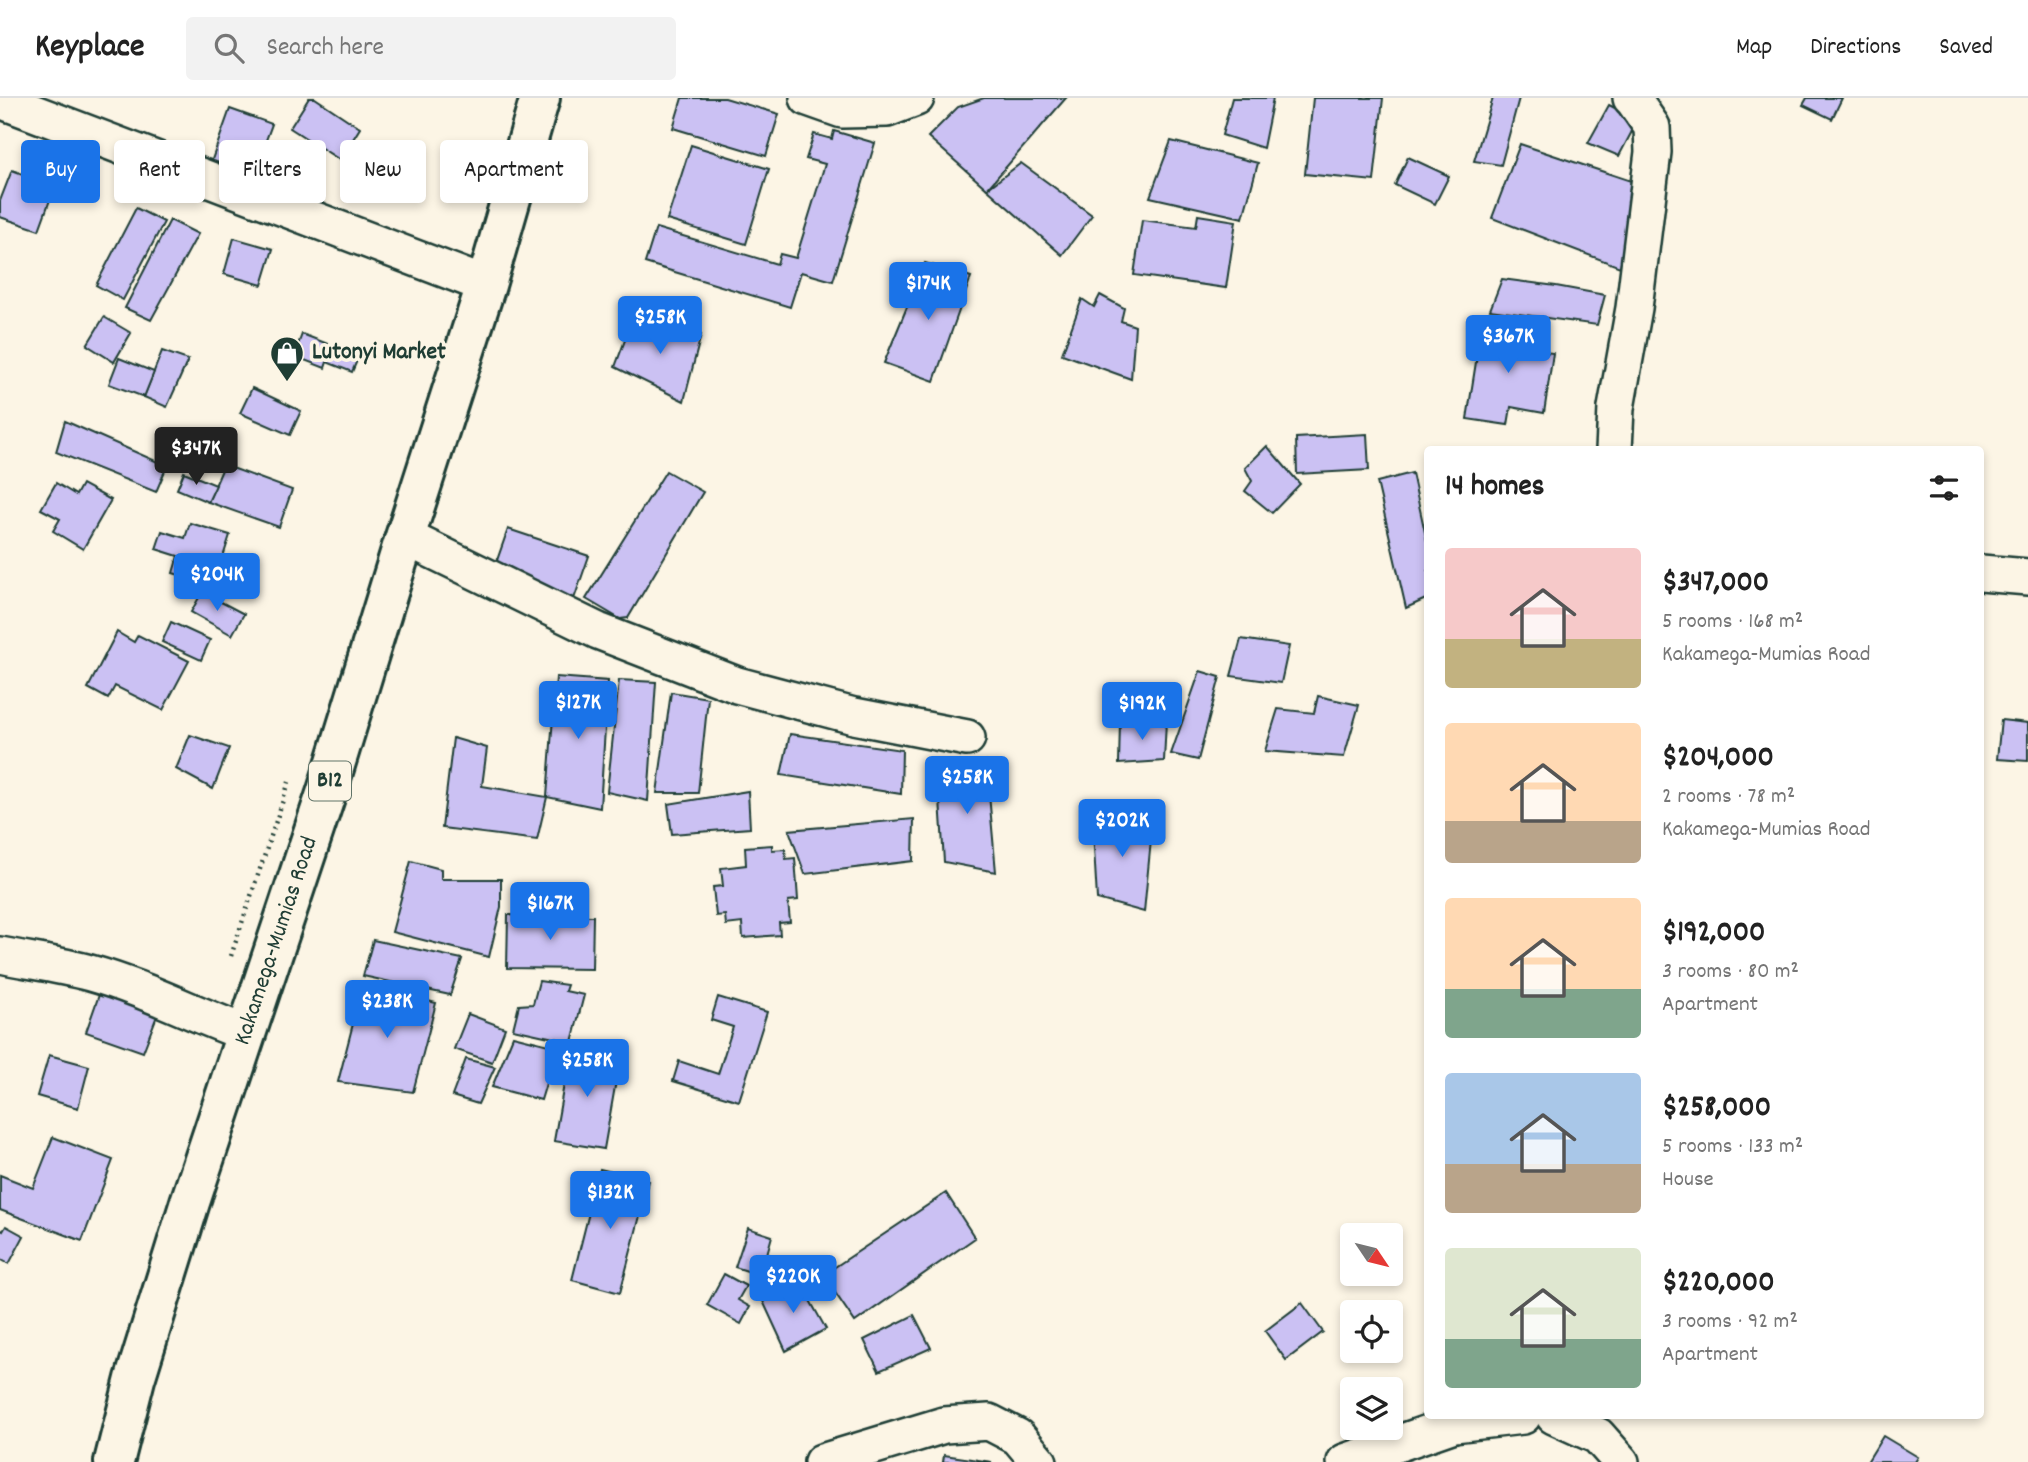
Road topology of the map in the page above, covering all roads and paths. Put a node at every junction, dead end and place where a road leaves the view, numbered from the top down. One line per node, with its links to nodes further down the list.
1 (540, 98): 6 (highway, Kakamega-Mumias Road / B12)
2 (808, 98): 3 (street)
3 (916, 98)
4 (1630, 98): 7 (street)
5 (0, 100): 6 (street)
6 (486, 285): 8 (highway, Kakamega-Mumias Road / B12)
7 (1614, 446)
8 (405, 537): 11 (street); 13 (highway, Kakamega-Mumias Road / B12)
9 (1984, 573): 10 (street)
10 (2028, 577)
11 (967, 738)
12 (0, 955): 13 (street)
13 (246, 1033): 16 (highway, Kakamega-Mumias Road / B12)
14 (1496, 1419): 19 (street)
15 (1561, 1419): 20 (street)
16 (114, 1462)
17 (822, 1462): 18 (street)
18 (1039, 1462)
19 (1345, 1462)
20 (1620, 1462)

